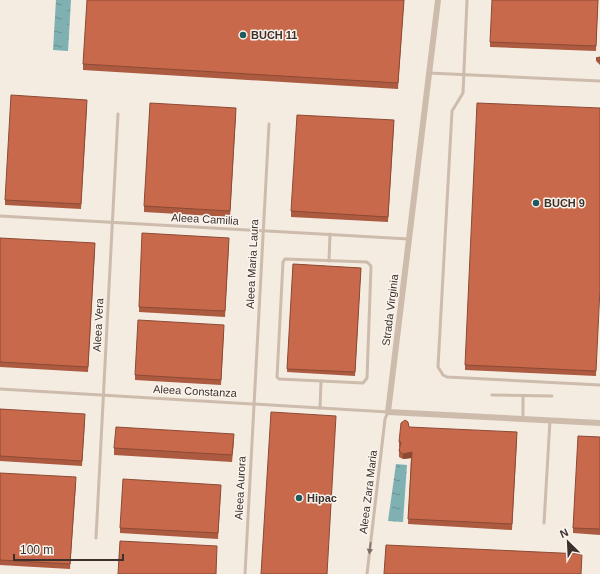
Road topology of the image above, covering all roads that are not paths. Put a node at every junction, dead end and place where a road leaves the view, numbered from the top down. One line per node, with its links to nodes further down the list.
1 (438, 0): 3 (street, Strada Virginia)
2 (467, 0): 4 (lane)
3 (429, 73): 4 (lane); 12 (street, Strada Virginia)
4 (463, 74): 5 (lane); 15 (lane)
5 (600, 81)
6 (118, 114): 9 (lane, Aleea Vera)
7 (269, 124): 10 (lane, Aleea Maria Laura)
8 (0, 216): 9 (lane, Aleea Camilia)
9 (112, 222): 10 (lane, Aleea Camilia); 17 (lane, Aleea Vera)
10 (263, 231): 11 (lane, Aleea Camilia); 21 (lane, Aleea Maria Laura)
11 (330, 234): 12 (lane, Aleea Camilia); 13 (lane)
12 (409, 239): 23 (street, Strada Virginia)
13 (329, 261): 14 (lane); 14 (lane)
14 (321, 381): 22 (lane)
15 (600, 385)
16 (0, 389): 17 (lane, Aleea Constanza)
17 (104, 395): 21 (lane, Aleea Constanza); 28 (lane, Aleea Vera)
18 (492, 395): 19 (lane)
19 (523, 396): 20 (lane); 24 (lane)
20 (552, 396)
21 (254, 404): 22 (lane, Aleea Constanza); 29 (lane, Aleea Aurora)
22 (320, 408): 23 (lane, Aleea Constanza)
23 (388, 412): 24 (street); 30 (lane, Aleea Zara Maria, one-way to 30)
24 (523, 419): 25 (street)
25 (550, 420): 26 (street); 27 (lane)
26 (600, 423)
27 (544, 523)
28 (96, 538)
29 (245, 574)
30 (367, 574)

